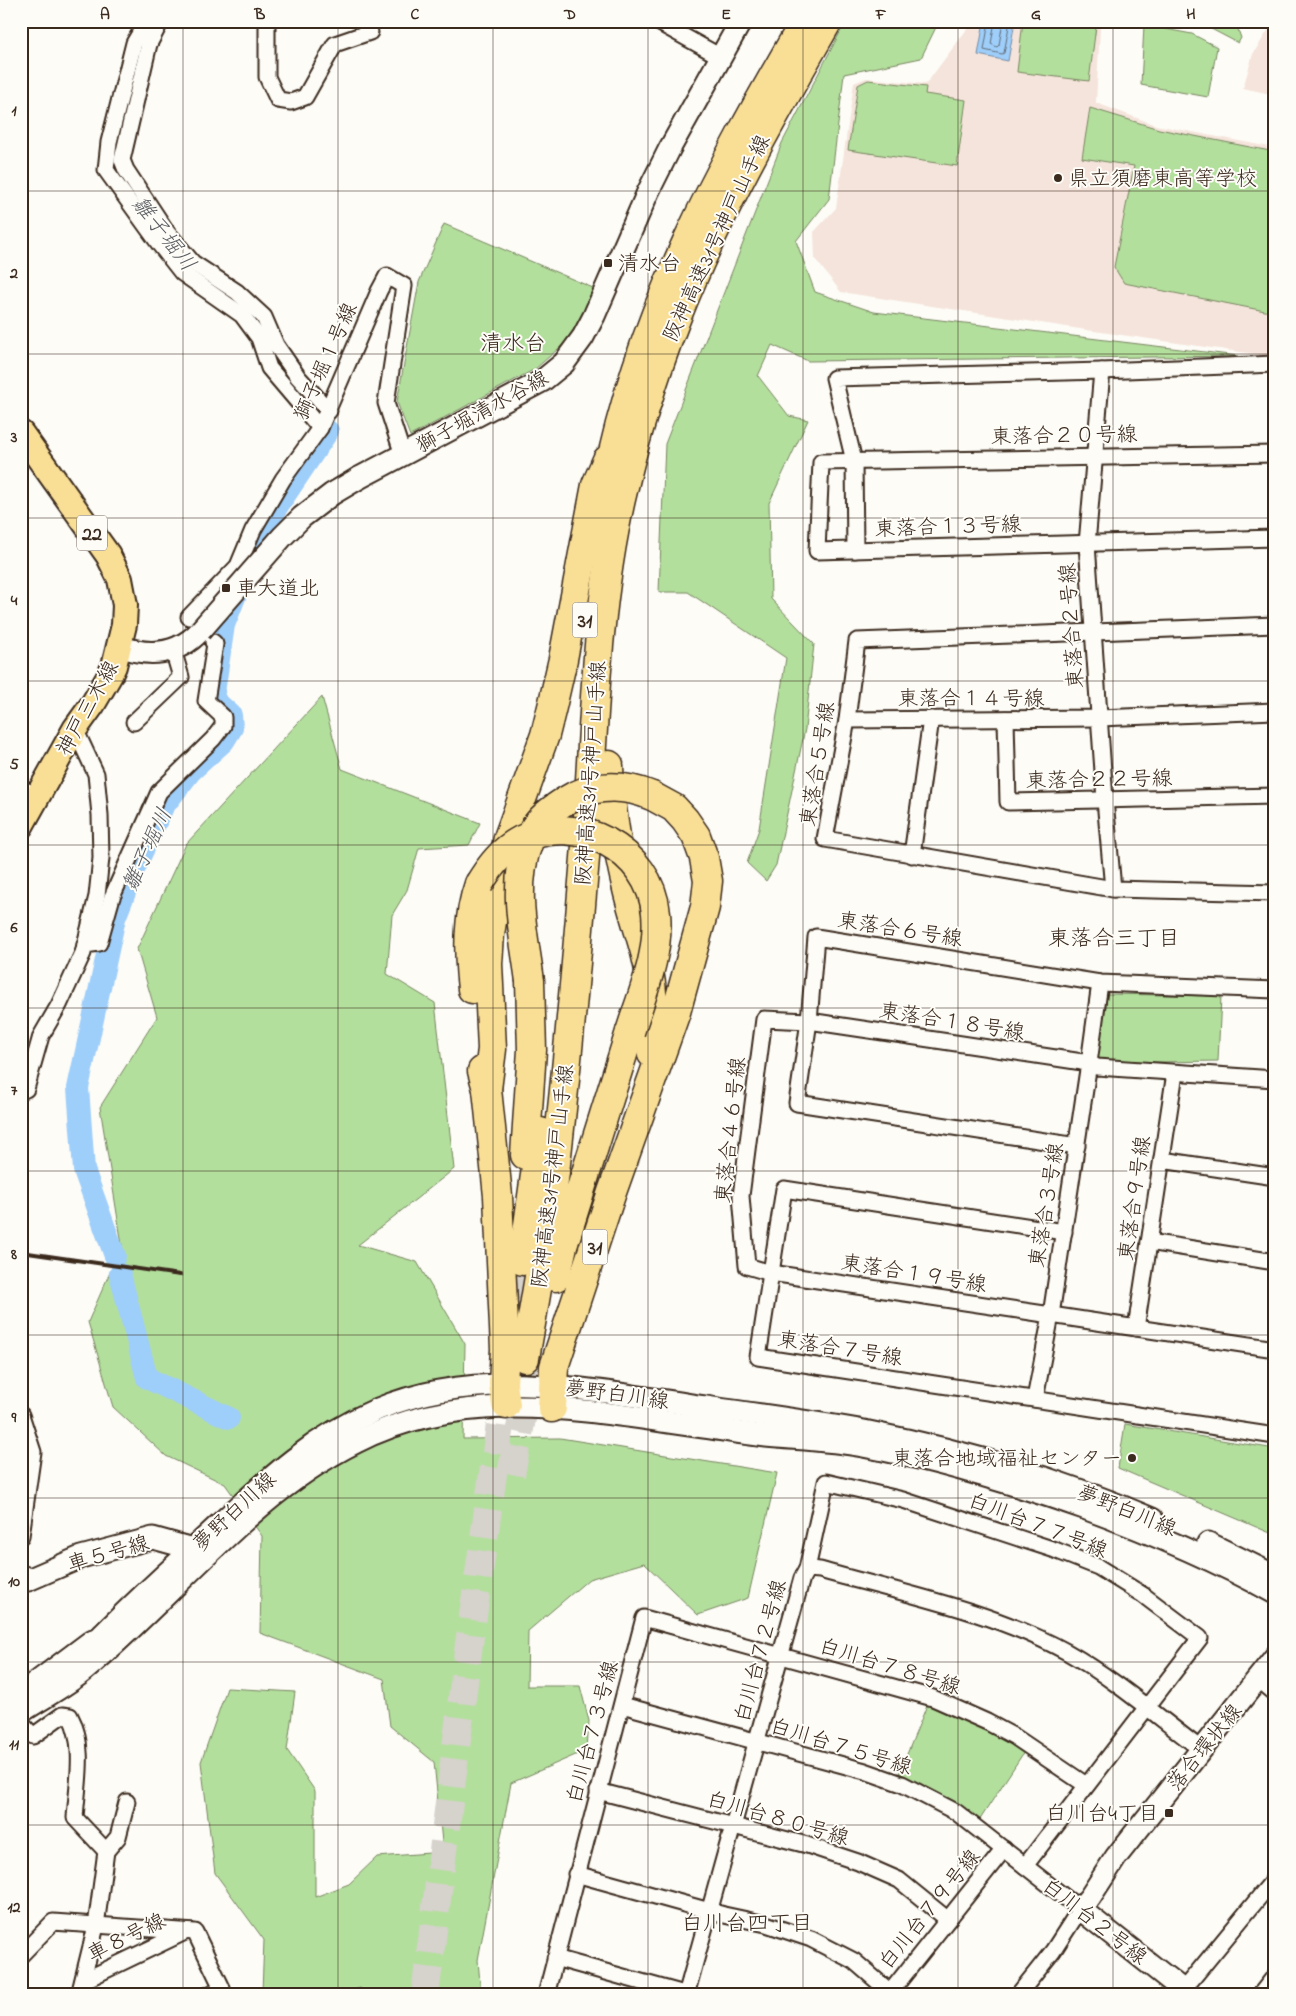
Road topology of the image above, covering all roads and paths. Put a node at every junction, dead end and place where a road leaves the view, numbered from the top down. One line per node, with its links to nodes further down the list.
1 (147, 21): 13 (street)
2 (161, 21): 12 (street)
3 (267, 21): 8 (street)
4 (656, 21): 9 (street)
5 (742, 21): 9 (street, 獅子堀清水谷線)
6 (805, 21): 15 (highway, 阪神高速31号神戸山手線 / 31)
7 (828, 21): 20 (highway, 阪神高速31号神戸山手線 / 31)
8 (370, 32)
9 (721, 57): 17 (street, 獅子堀清水谷線)
10 (1275, 364): 11 (street)
11 (1102, 371): 18 (street, 東落合２号線); 19 (street, 東落合１３号線)
12 (329, 411): 13 (street, 獅子堀１号線); 17 (street, 獅子堀１号線)
13 (320, 428): 25 (street, 獅子堀１号線)
14 (21, 433): 27 (main road, 神戸三木線 / 22)
15 (617, 439): 50 (highway, 阪神高速31号神戸山手線 / 31, bridge); 51 (highway)
16 (1275, 454): 18 (street, 東落合２０号線)
17 (403, 455): 25 (street, 獅子堀清水谷線, bridge)
18 (1095, 456): 19 (street, 東落合２０号線); 22 (street, 東落合２号線)
19 (854, 461): 23 (street, 東落合１３号線); 23 (street, 東落合２０号線)
20 (620, 503): 50 (highway, 31); 51 (highway, 阪神高速31号神戸山手線 / 31, bridge)
21 (1275, 538): 22 (street, 東落合１３号線)
22 (1087, 544): 23 (street, 東落合１３号線); 26 (street, 東落合２号線)
23 (856, 550)
24 (1275, 625): 26 (street)
25 (201, 630): 28 (street, 獅子堀清水谷線); 43 (street)
26 (1093, 632): 30 (street, 東落合２号線); 33 (street, 東落合５号線)
27 (119, 646): 28 (street, 獅子堀清水谷線); 35 (main road, 神戸三木線 / 22)
28 (173, 650): 34 (street)
29 (1275, 711): 30 (street, 東落合１４号線)
30 (1099, 718): 32 (street, 東落合１４号線); 38 (street, 東落合２号線)
31 (931, 719): 32 (street, 東落合１４号線); 33 (street, 東落合１４号線); 40 (street)
32 (1006, 719): 38 (street, 東落合２２号線)
33 (847, 720): 40 (street, 東落合５号線)
34 (134, 722)
35 (75, 729): 36 (main road, 神戸三木線 / 22); 43 (street)
36 (29, 796): 39 (main road, 神戸三木線 / 22)
37 (1275, 796): 38 (street, 東落合２２号線)
38 (1105, 800): 41 (street, 東落合２号線)
39 (21, 826)
40 (912, 855): 41 (street, 東落合５号線)
41 (1113, 889): 42 (street)
42 (1275, 893)
43 (85, 945): 52 (street)
44 (1100, 983): 45 (street, 東落合６号線); 46 (street, 東落合６号線); 47 (street, 東落合３号線)
45 (1275, 990)
46 (809, 1020): 47 (street, 東落合１８号線); 53 (street, 東落合６号線); 59 (street, 東落合４６号線)
47 (1089, 1063): 48 (street); 53 (street, 東落合３号線)
48 (1174, 1073): 49 (street); 54 (street, 東落合９号線)
49 (1275, 1079)
50 (649, 1088): 64 (highway, 31)
51 (487, 1090): 63 (highway)
52 (21, 1091)
53 (1077, 1146): 56 (street, 東落合３号線)
54 (1162, 1160): 55 (street); 57 (street, 東落合９号線)
55 (1275, 1177)
56 (1064, 1232): 59 (street, 東落合７号線); 60 (street, 東落合３号線)
57 (1149, 1242): 58 (street); 61 (street, 東落合９号線)
58 (1275, 1262)
59 (771, 1273): 60 (street, 東落合１９号線); 65 (street, 東落合７号線)
60 (1051, 1315): 61 (street); 65 (street, 東落合３号線)
61 (1136, 1328): 62 (street)
62 (1275, 1349)
63 (504, 1395): 64 (street, 夢野白川線); 69 (street, 夢野白川線); 77 (street, 夢野白川線)
64 (552, 1397): 72 (street, 夢野白川線); 73 (street, 夢野白川線)
65 (1035, 1399): 67 (street, 東落合７号線)
66 (21, 1415): 68 (street)
67 (1275, 1436)
68 (21, 1536)
69 (193, 1549): 71 (street, 車５号線); 74 (street, 夢野白川線)
70 (807, 1569): 75 (street, 白川台７２号線); 83 (street, 白川台７２号線); 83 (street, 白川台７７号線)
71 (22, 1576)
72 (1275, 1576)
73 (1275, 1593)
74 (112, 1624): 80 (street); 81 (street, 夢野白川線)
75 (781, 1656): 82 (street, 白川台７３号線); 85 (street, 白川台７２号線); 87 (street, 白川台７８号線)
76 (1275, 1657): 78 (street, 落合環状線)
77 (83, 1672): 81 (street, 夢野白川線); 84 (street)
78 (1258, 1679): 79 (street); 86 (street, 落合環状線)
79 (1275, 1693)
80 (21, 1694)
81 (43, 1697): 84 (street, 夢野白川線)
82 (622, 1705): 85 (street, 白川台７５号線); 88 (street, 白川台７３号線)
83 (1146, 1707): 86 (street, 白川台７２号線); 87 (street, 白川台７７号線)
84 (22, 1722): 92 (street)
85 (757, 1743): 90 (street, 白川台７２号線); 91 (street, 白川台７５号線)
86 (1202, 1750): 96 (street, 落合環状線)
87 (1086, 1785): 93 (street, 白川台７７号線)
88 (598, 1791): 90 (street, 白川台８０号線); 94 (street, 白川台７３号線)
89 (127, 1802): 92 (street)
90 (733, 1827): 97 (street, 白川台７２号線); 98 (street, 白川台８０号線)
91 (1004, 1849): 93 (street, 白川台７５号線); 98 (street, 白川台７９号線)
92 (106, 1851): 99 (street)
93 (1025, 1866): 96 (street, 白川台２号線)
94 (576, 1874): 97 (street); 102 (street, 白川台７３号線)
95 (1275, 1878): 107 (street)
96 (1080, 1909): 106 (street); 107 (street, 白川台２号線)
97 (708, 1911): 105 (street); 110 (street, 白川台７２号線)
98 (942, 1914): 105 (street, 白川台７９号線)
99 (96, 1926): 100 (street); 101 (street); 104 (street)
100 (187, 1931): 104 (street, 車８号線); 108 (street)
101 (21, 1955)
102 (555, 1958): 109 (street, 白川台７３号線); 110 (street)
103 (1275, 1976): 111 (street)
104 (81, 1988)
105 (886, 1990)
106 (1026, 1992)
107 (1186, 1993)
108 (208, 1995)
109 (546, 1995)
110 (686, 1995)
111 (1260, 1995)

